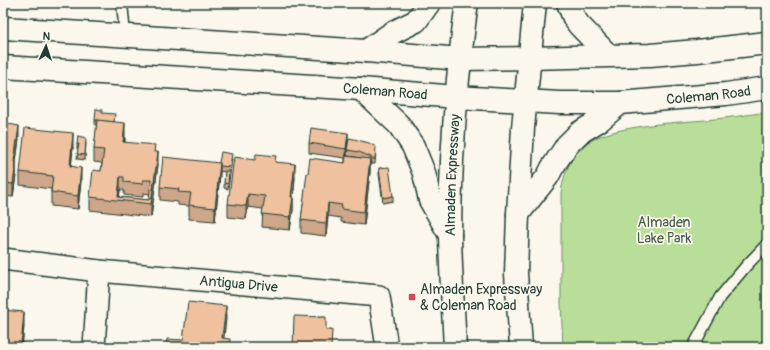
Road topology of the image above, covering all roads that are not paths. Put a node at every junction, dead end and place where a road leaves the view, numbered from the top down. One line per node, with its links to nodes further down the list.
1 (122, 3): 7 (lane)
2 (429, 3): 9 (street)
3 (467, 3): 11 (street, Almaden Expressway)
4 (534, 3): 12 (street)
5 (568, 3): 10 (street)
6 (3, 28): 7 (street)
7 (125, 35): 9 (street)
8 (767, 43): 10 (street)
9 (366, 51): 11 (street)
10 (608, 55): 12 (street)
11 (460, 58): 12 (street); 16 (street, Almaden Expressway)
12 (529, 58): 17 (street)
13 (3, 67): 15 (street, Coleman Road)
14 (767, 88): 18 (street, Coleman Road)
15 (361, 89): 16 (street, Coleman Road); 20 (street)
16 (456, 97): 17 (street, Coleman Road); 20 (street, Almaden Expressway)
17 (525, 101): 18 (street, Coleman Road); 19 (street)
18 (620, 103): 19 (street)
19 (518, 214): 28 (street)
20 (450, 235): 27 (street, Almaden Expressway)
21 (767, 244): 29 (lane)
22 (3, 258): 23 (street, Antigua Drive)
23 (99, 271): 25 (street); 26 (street, Antigua Drive)
24 (767, 344): 30 (lane)
25 (94, 347)
26 (387, 347)
27 (455, 347)
28 (521, 347)
29 (692, 347)
30 (766, 347)

